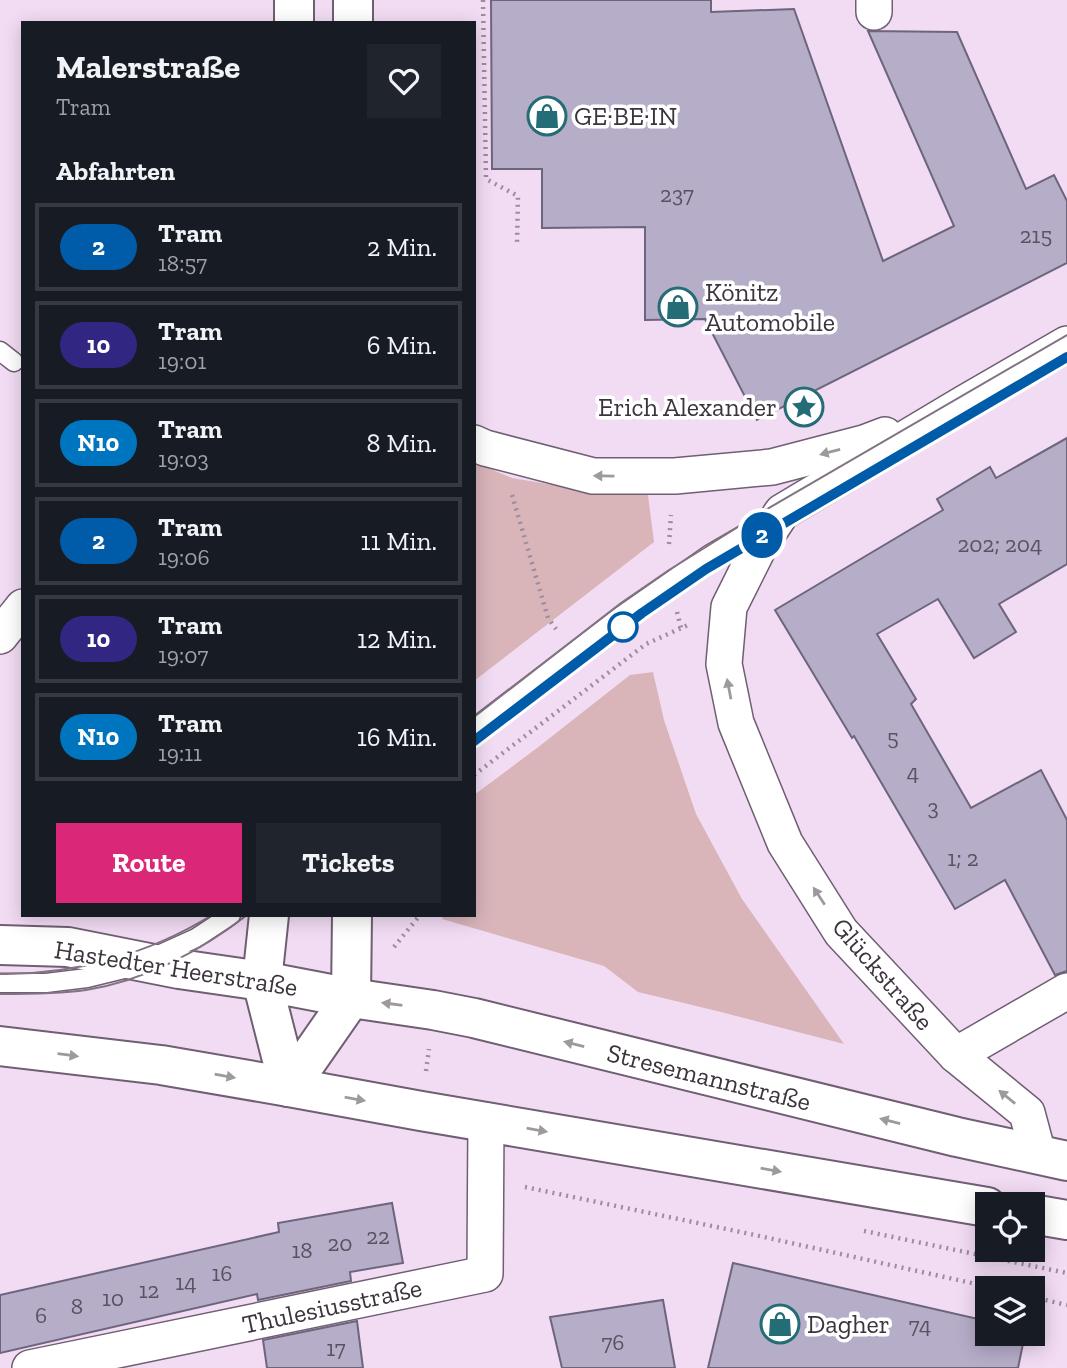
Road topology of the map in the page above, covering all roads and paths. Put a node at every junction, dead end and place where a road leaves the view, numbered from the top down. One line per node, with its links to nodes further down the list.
1 (294, 0): 4 (main road)
2 (353, 0): 5 (main road)
3 (483, 0): 6 (path)
4 (294, 21)
5 (353, 21)
6 (517, 243)
7 (1067, 344): 10 (street)
8 (0, 351): 9 (lane)
9 (15, 362)
10 (963, 404): 12 (street, one-way to 12); 13 (street)
11 (476, 444): 12 (street)
12 (515, 456): 16 (path)
13 (782, 512): 18 (lane); 31 (street, Glückstraße, one-way to 13)
14 (21, 610): 17 (street)
15 (681, 628): 19 (path)
16 (559, 633)
17 (0, 636)
18 (476, 726)
19 (476, 773)
20 (228, 917): 24 (lane)
21 (270, 917): 25 (main road)
22 (352, 917): 28 (main road)
23 (0, 945): 24 (main road, Hastedter Heerstraße)
24 (144, 962): 25 (main road, Hastedter Heerstraße); 26 (lane)
25 (262, 981): 28 (main road, Hastedter Heerstraße); 32 (main road)
26 (0, 983)
27 (1067, 990): 31 (street)
28 (351, 998): 29 (main road, Stresemannstraße, one-way to 28); 32 (main road)
29 (433, 1010): 33 (path); 35 (main road, Stresemannstraße, one-way to 29)
30 (0, 1046): 32 (main road, one-way to 32)
31 (956, 1055): 35 (street, Glückstraße, one-way to 31)
32 (289, 1087): 33 (main road, one-way to 33)
33 (421, 1111): 34 (main road)
34 (486, 1121): 36 (street, Thulesiusstraße); 37 (main road, one-way to 37)
35 (1052, 1157)
36 (486, 1163): 40 (path); 43 (street, Thulesiusstraße)
37 (975, 1205)
38 (1045, 1216): 39 (main road)
39 (1067, 1220)
40 (975, 1284)
41 (1045, 1300): 42 (path)
42 (1067, 1305)
43 (30, 1368)

